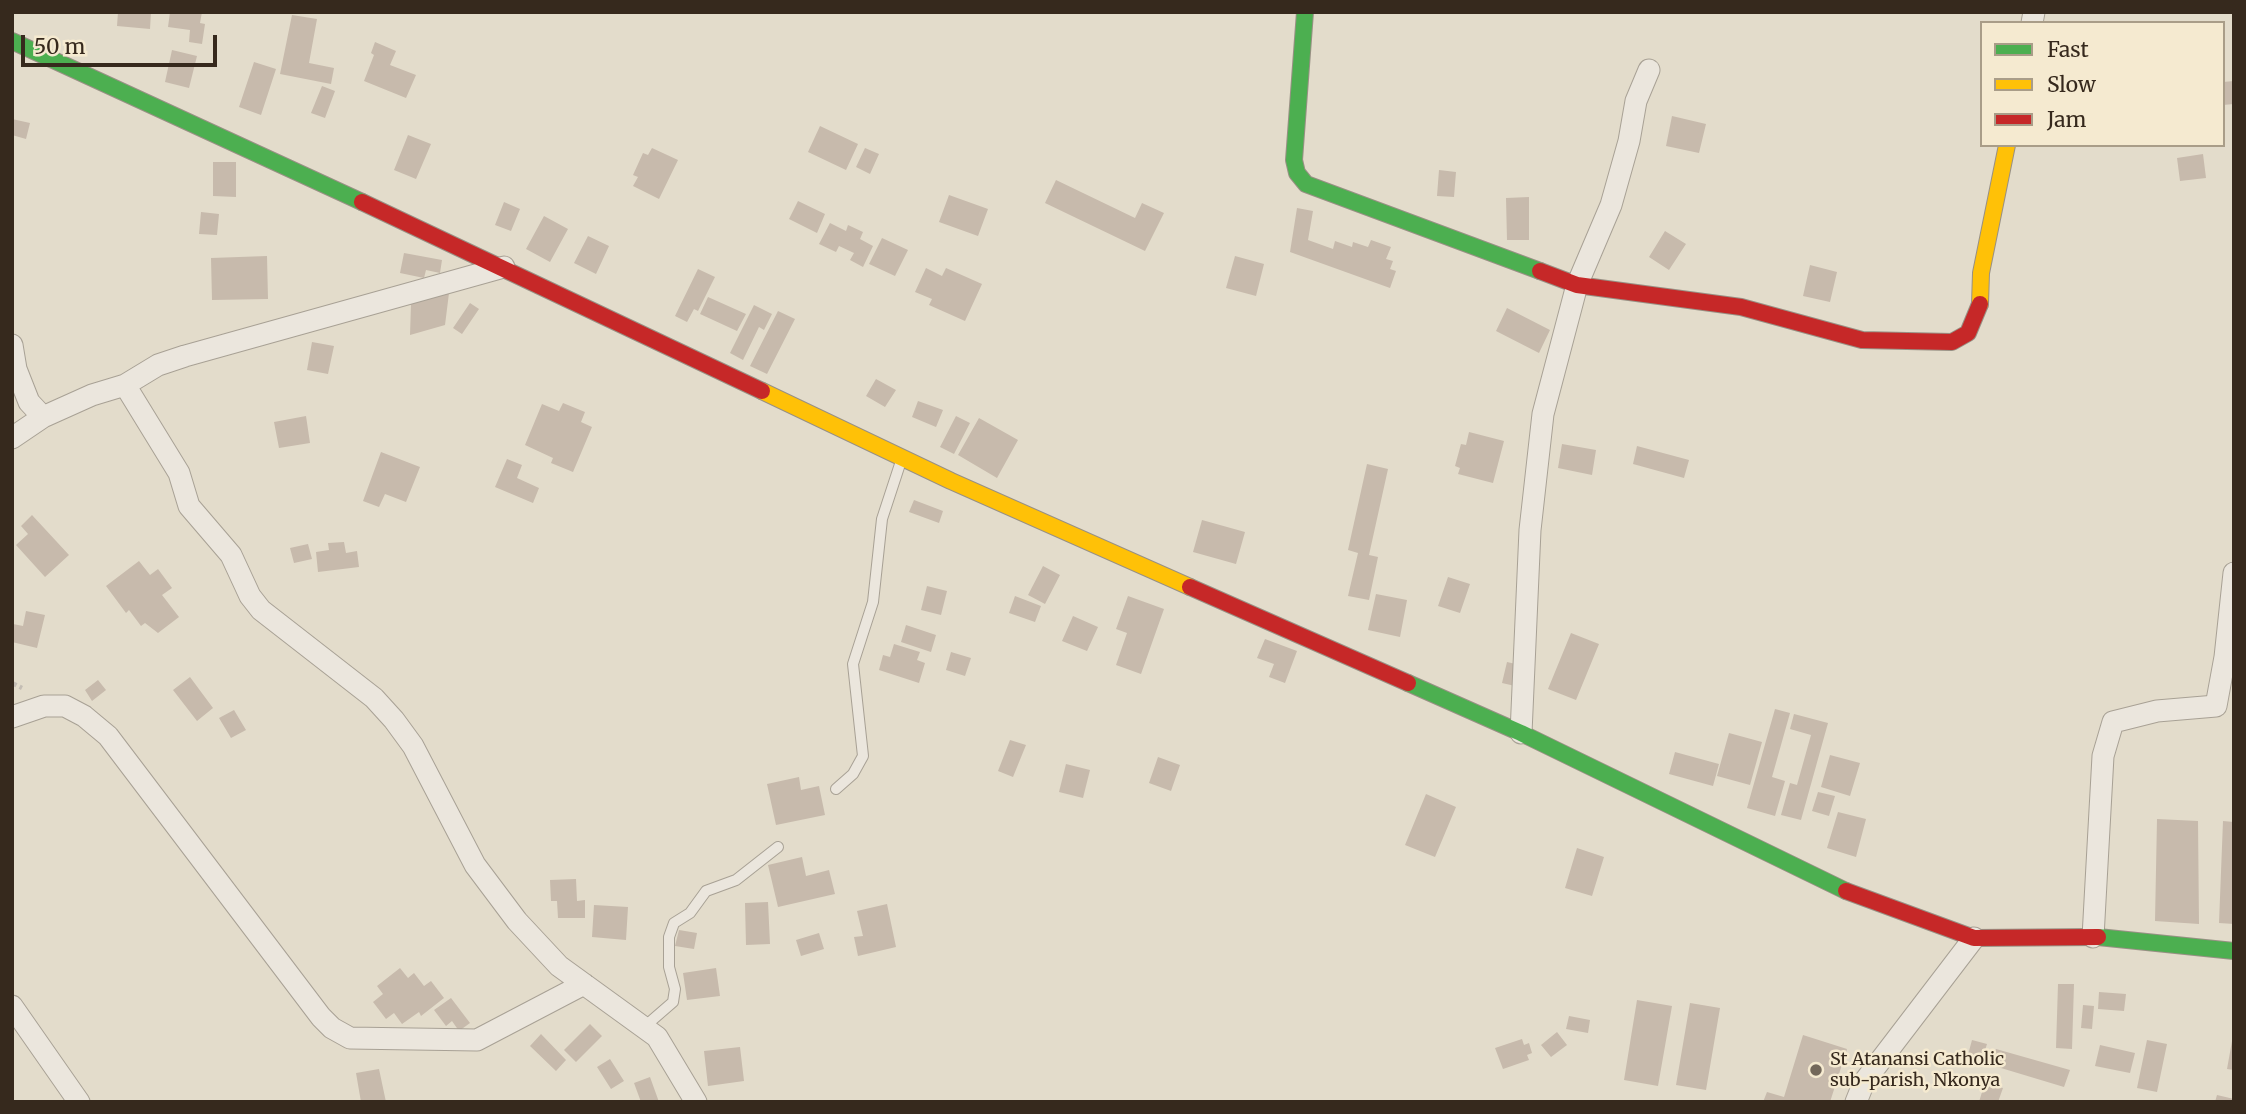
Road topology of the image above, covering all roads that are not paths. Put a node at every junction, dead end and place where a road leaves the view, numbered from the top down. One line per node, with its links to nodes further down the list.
1 (1305, 12): 6 (street)
2 (12, 41): 5 (street)
3 (1649, 70): 6 (street)
4 (2007, 147): 6 (street)
5 (505, 267): 8 (street); 11 (street)
6 (1577, 285): 14 (street)
7 (12, 345): 9 (street)
8 (125, 385): 9 (street); 20 (street)
9 (43, 417): 10 (street)
10 (12, 438)
11 (902, 458): 14 (street); 15 (lane)
12 (2234, 573): 17 (street)
13 (12, 717): 20 (street)
14 (1521, 733): 18 (street)
15 (836, 789)
16 (778, 846): 22 (lane)
17 (2093, 937): 18 (street); 19 (street)
18 (1974, 938): 25 (street)
19 (2234, 951)
20 (584, 984): 22 (street)
21 (12, 1006): 23 (street)
22 (643, 1028): 24 (street)
23 (79, 1102)
24 (696, 1102)
25 (1856, 1102)

